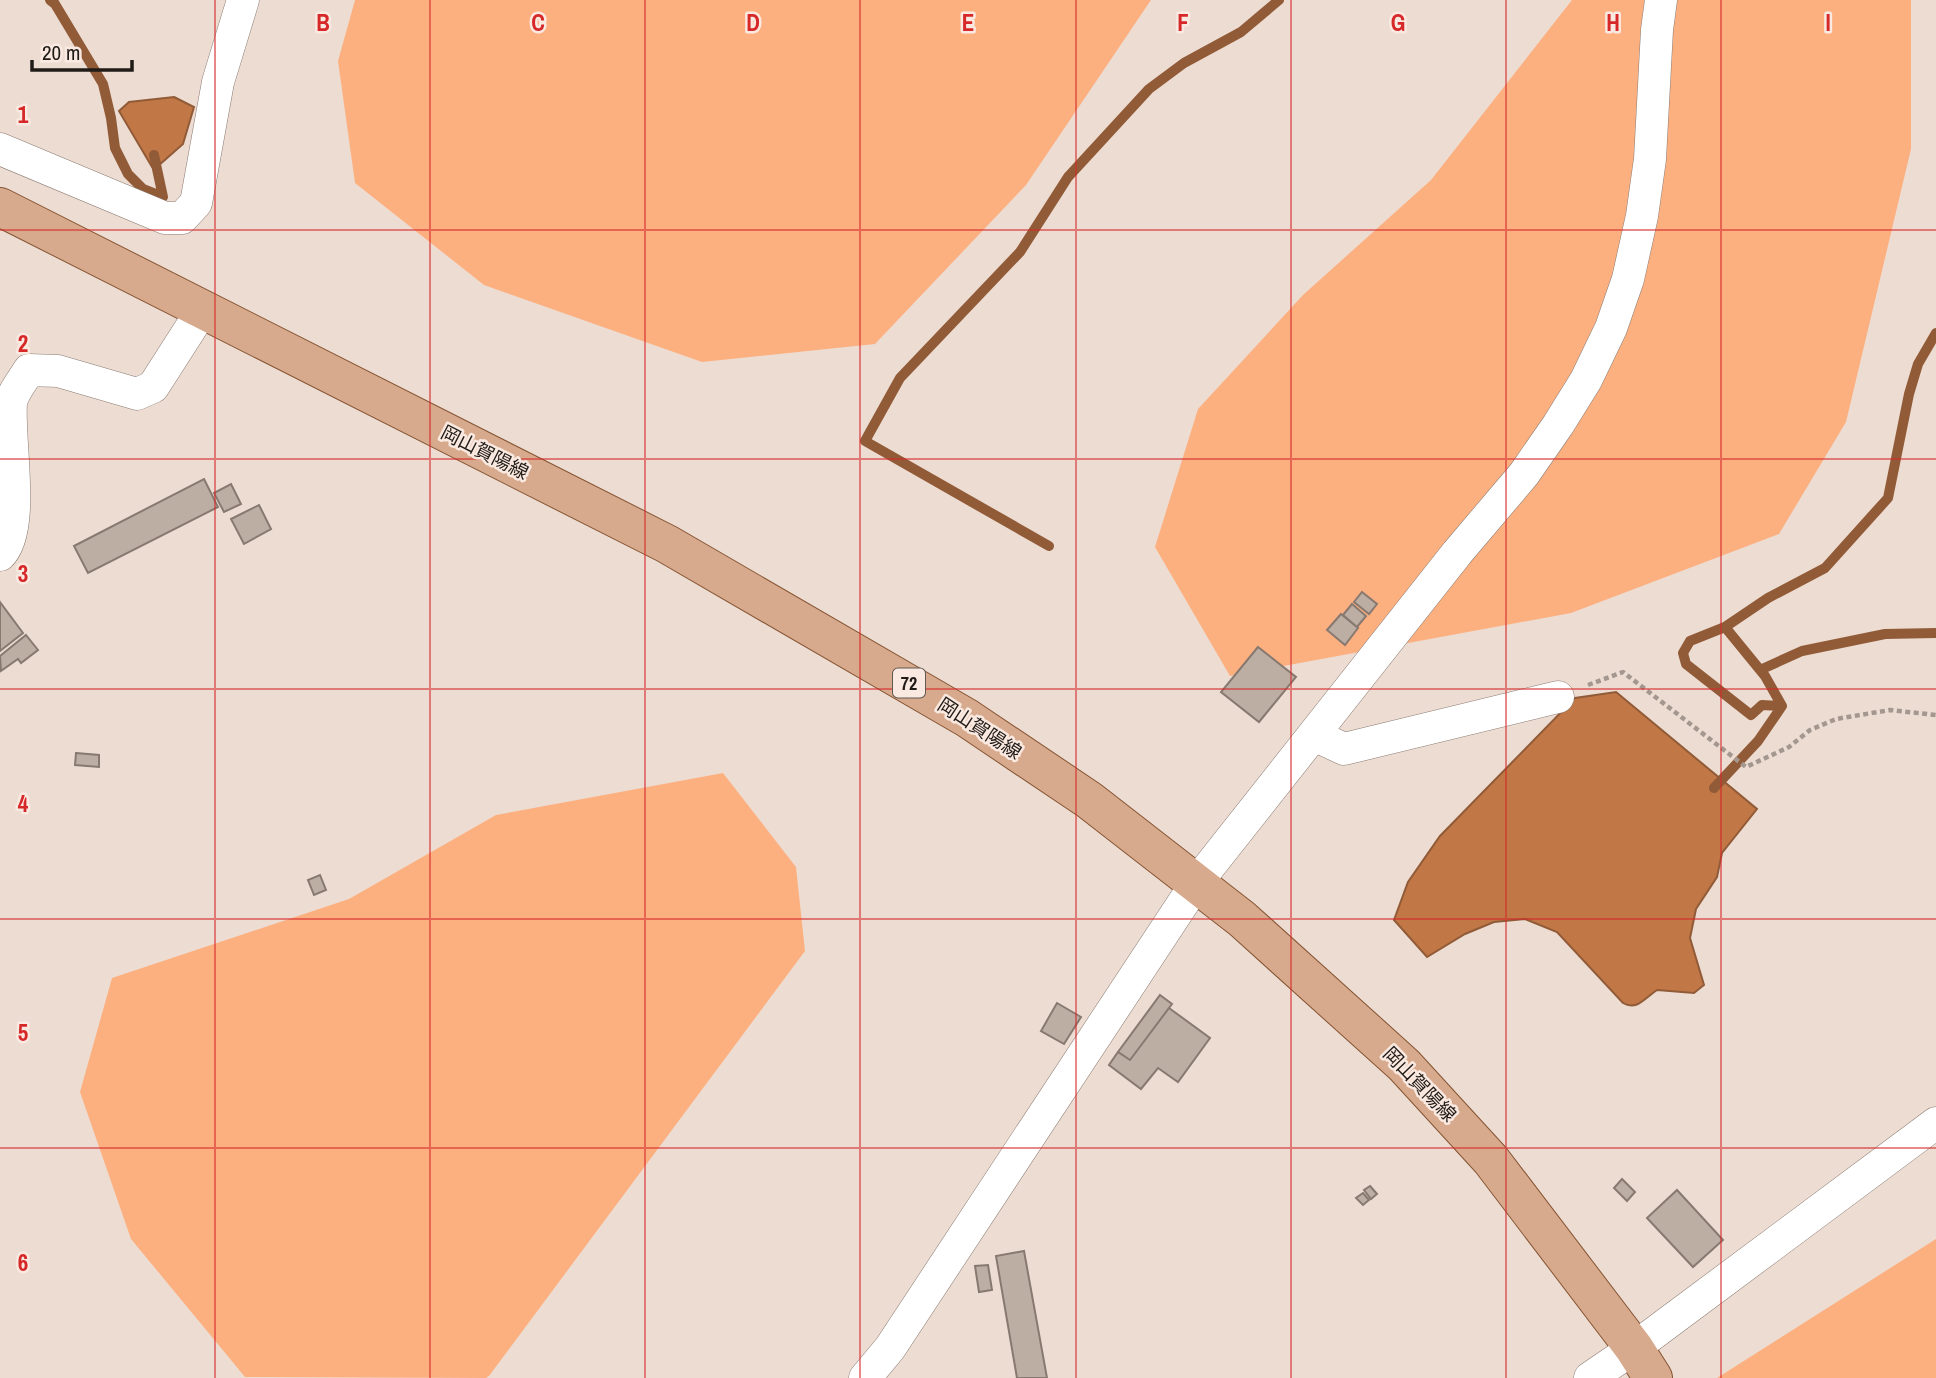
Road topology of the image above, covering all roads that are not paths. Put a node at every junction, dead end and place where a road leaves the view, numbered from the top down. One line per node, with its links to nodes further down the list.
1 (243, 0): 3 (street)
2 (1661, 0): 8 (street)
3 (0, 149)
4 (0, 207): 5 (main road, 岡山賀陽線 / 72)
5 (203, 309): 6 (street); 9 (main road, 岡山賀陽線 / 72)
6 (0, 555)
7 (1558, 697): 8 (street)
8 (1314, 735): 9 (street)
9 (1198, 882): 11 (main road, 岡山賀陽線 / 72); 12 (street)
10 (1936, 1123): 11 (street)
11 (1643, 1363): 13 (street)
12 (865, 1378)
13 (1590, 1378)

